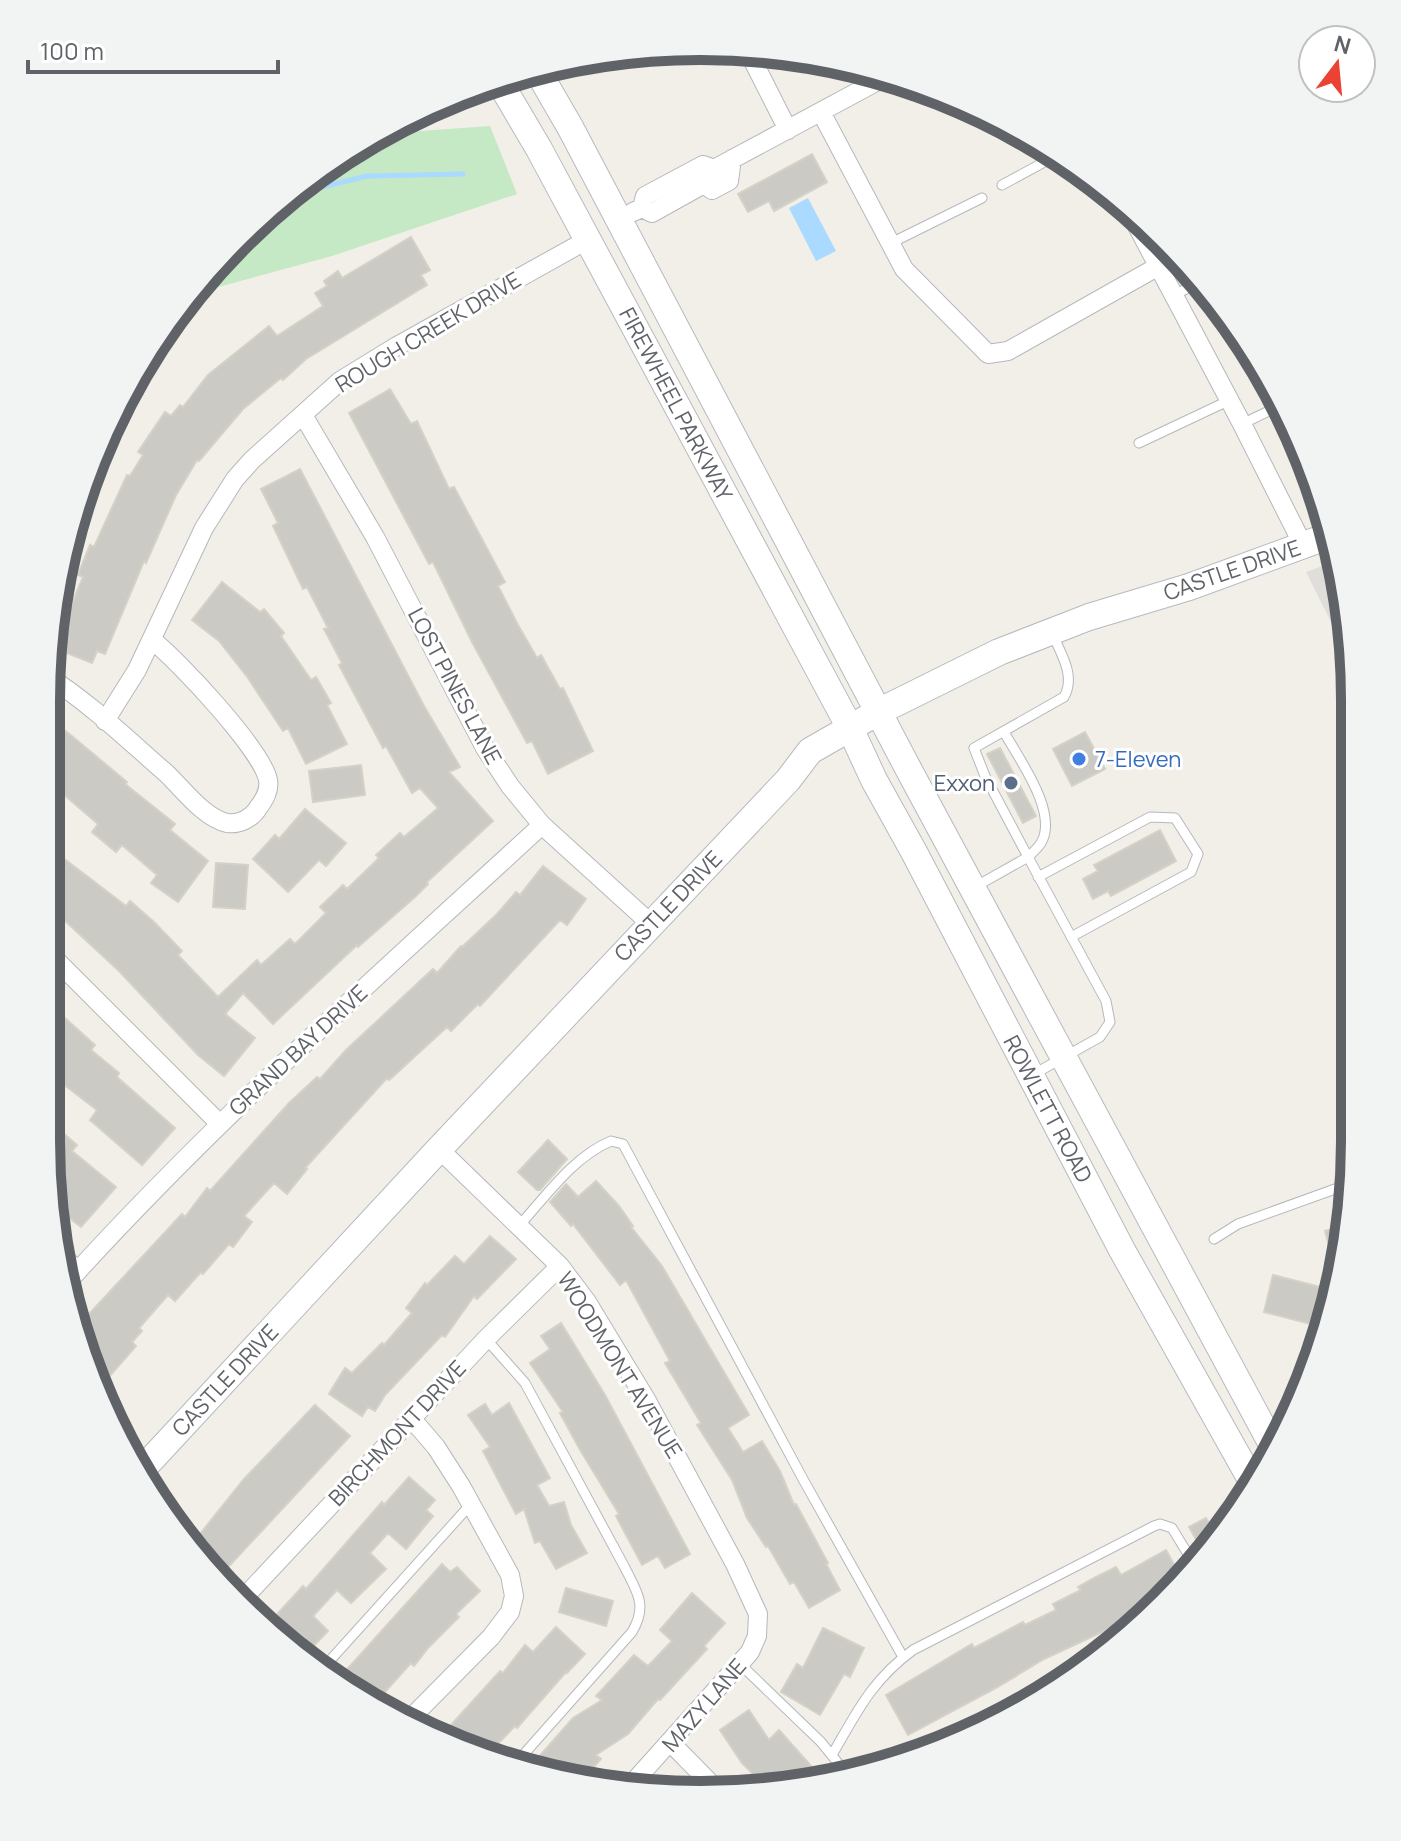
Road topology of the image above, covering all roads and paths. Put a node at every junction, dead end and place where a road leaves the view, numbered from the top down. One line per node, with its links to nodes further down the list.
1 (754, 62): 6 (street)
2 (543, 80): 10 (main road, FIREWHEEL PARKWAY)
3 (872, 84): 5 (street)
4 (505, 91): 12 (main road, FIREWHEEL PARKWAY)
5 (821, 112): 6 (street); 13 (street)
6 (788, 130): 10 (street)
7 (1045, 161): 8 (lane)
8 (1002, 185)
9 (982, 198): 13 (lane)
10 (630, 213): 17 (main road, FIREWHEEL PARKWAY)
11 (1142, 238): 14 (street)
12 (587, 240): 17 (main road); 20 (street, ROUGH CREEK DRIVE); 30 (main road, FIREWHEEL PARKWAY)
13 (889, 244): 14 (street)
14 (1157, 267): 16 (street)
15 (1190, 287): 16 (lane)
16 (1174, 295): 18 (street)
17 (691, 354): 28 (main road, FIREWHEEL PARKWAY)
18 (1230, 400): 21 (street); 22 (lane)
19 (1271, 410): 21 (lane)
20 (303, 415): 26 (street, ROUGH CREEK DRIVE); 44 (street, LOST PINES LANE)
21 (1242, 424): 24 (street)
22 (1139, 443)
23 (1320, 539): 24 (main road, CASTLE DRIVE)
24 (1303, 545): 25 (main road, CASTLE DRIVE)
25 (1051, 630): 28 (main road, CASTLE DRIVE); 31 (lane)
26 (152, 640): 29 (street, ROUGH CREEK DRIVE); 29 (street)
27 (60, 686): 29 (street)
28 (878, 712): 30 (main road, CASTLE DRIVE); 47 (main road, ROWLETT ROAD)
29 (105, 721)
30 (850, 728): 48 (main road, CASTLE DRIVE); 52 (main road, ROWLETT ROAD)
31 (1004, 732): 32 (lane); 35 (lane)
32 (1018, 759): 33 (lane); 36 (lane)
33 (1008, 764)
34 (995, 770): 35 (lane)
35 (985, 776): 39 (lane)
36 (1027, 776): 37 (lane); 40 (lane)
37 (1017, 780)
38 (1004, 787): 39 (lane)
39 (994, 792): 43 (lane)
40 (1036, 792): 41 (lane); 45 (lane)
41 (1026, 797)
42 (1013, 803): 43 (lane)
43 (1002, 810): 45 (lane)
44 (542, 825): 48 (street, LOST PINES LANE); 53 (street, GRAND BAY DRIVE)
45 (1028, 857): 46 (lane); 47 (lane)
46 (1038, 877): 49 (lane); 49 (lane)
47 (973, 889): 51 (main road, ROWLETT ROAD)
48 (650, 923): 54 (main road, CASTLE DRIVE)
49 (1071, 937): 51 (lane)
50 (60, 964): 53 (street)
51 (1065, 1059): 52 (lane); 57 (main road, ROWLETT ROAD)
52 (1031, 1076): 59 (main road, ROWLETT ROAD)
53 (220, 1124): 62 (street, GRAND BAY DRIVE)
54 (439, 1149): 56 (street, WOODMONT AVENUE); 67 (main road, CASTLE DRIVE)
55 (1339, 1187): 58 (lane)
56 (519, 1226): 61 (street, WOODMONT AVENUE); 73 (lane)
57 (1158, 1232): 59 (main road); 66 (main road, ROWLETT ROAD)
58 (1214, 1239)
59 (1122, 1250): 68 (main road, ROWLETT ROAD)
60 (72, 1265): 62 (street)
61 (560, 1266): 64 (street, BIRCHMONT DRIVE); 72 (street, WOODMONT AVENUE)
62 (78, 1271): 63 (street, GRAND BAY DRIVE)
63 (74, 1275)
64 (486, 1339): 65 (street, BIRCHMONT DRIVE); 78 (lane)
65 (411, 1418): 69 (street); 71 (street, BIRCHMONT DRIVE)
66 (1268, 1437)
67 (148, 1464)
68 (1247, 1473)
69 (471, 1504): 74 (lane); 76 (street)
70 (1189, 1555): 73 (lane)
71 (248, 1593)
72 (758, 1614): 75 (street, MAZY LANE)
73 (903, 1657): 79 (lane)
74 (329, 1662)
75 (740, 1664): 77 (street, MAZY LANE); 79 (lane)
76 (415, 1714)
77 (671, 1743): 81 (street, MAZY LANE); 82 (street)
78 (523, 1755)
79 (832, 1755): 80 (lane)
80 (840, 1765)
81 (638, 1778)
82 (708, 1781)

